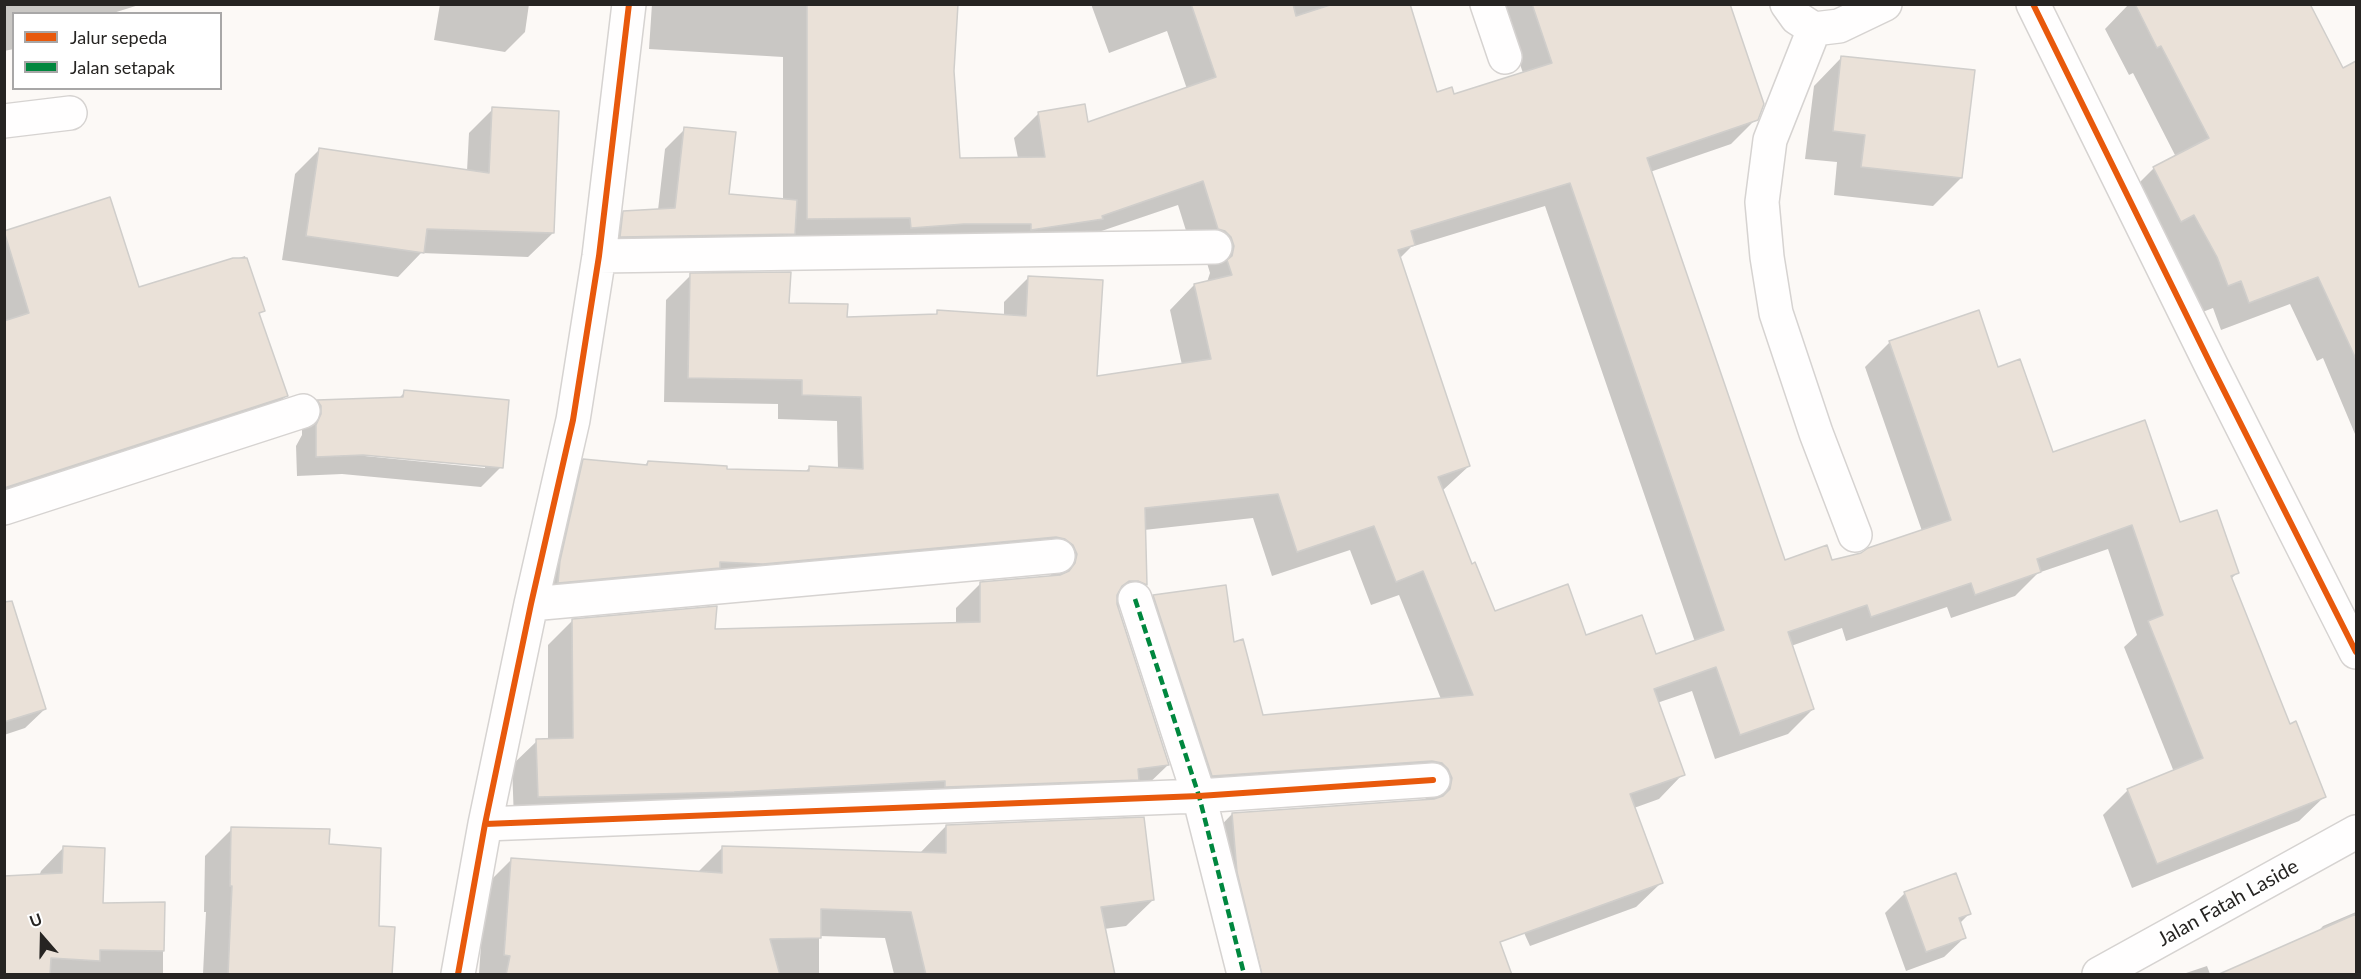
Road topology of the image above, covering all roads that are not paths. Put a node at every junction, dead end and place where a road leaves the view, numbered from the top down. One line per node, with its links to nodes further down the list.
1 (629, 4): 11 (street)
2 (1487, 4): 7 (street)
3 (1787, 4): 6 (street)
4 (1886, 4): 6 (street)
5 (2033, 4): 18 (street)
6 (1814, 29): 14 (street)
7 (1505, 57)
8 (70, 113): 9 (street)
9 (4, 121)
10 (1215, 247): 11 (street)
11 (599, 256): 17 (street)
12 (303, 411): 13 (street)
13 (4, 508)
14 (1855, 535)
15 (1058, 556): 17 (street)
16 (1135, 599): 20 (street)
17 (531, 604): 21 (street)
18 (2356, 652)
19 (1433, 780): 20 (street)
20 (1199, 796): 21 (street); 24 (street)
21 (485, 824): 23 (street)
22 (2356, 832): 25 (street, Jalan Fatah Laside)
23 (458, 975)
24 (1244, 975)
25 (2099, 975)

